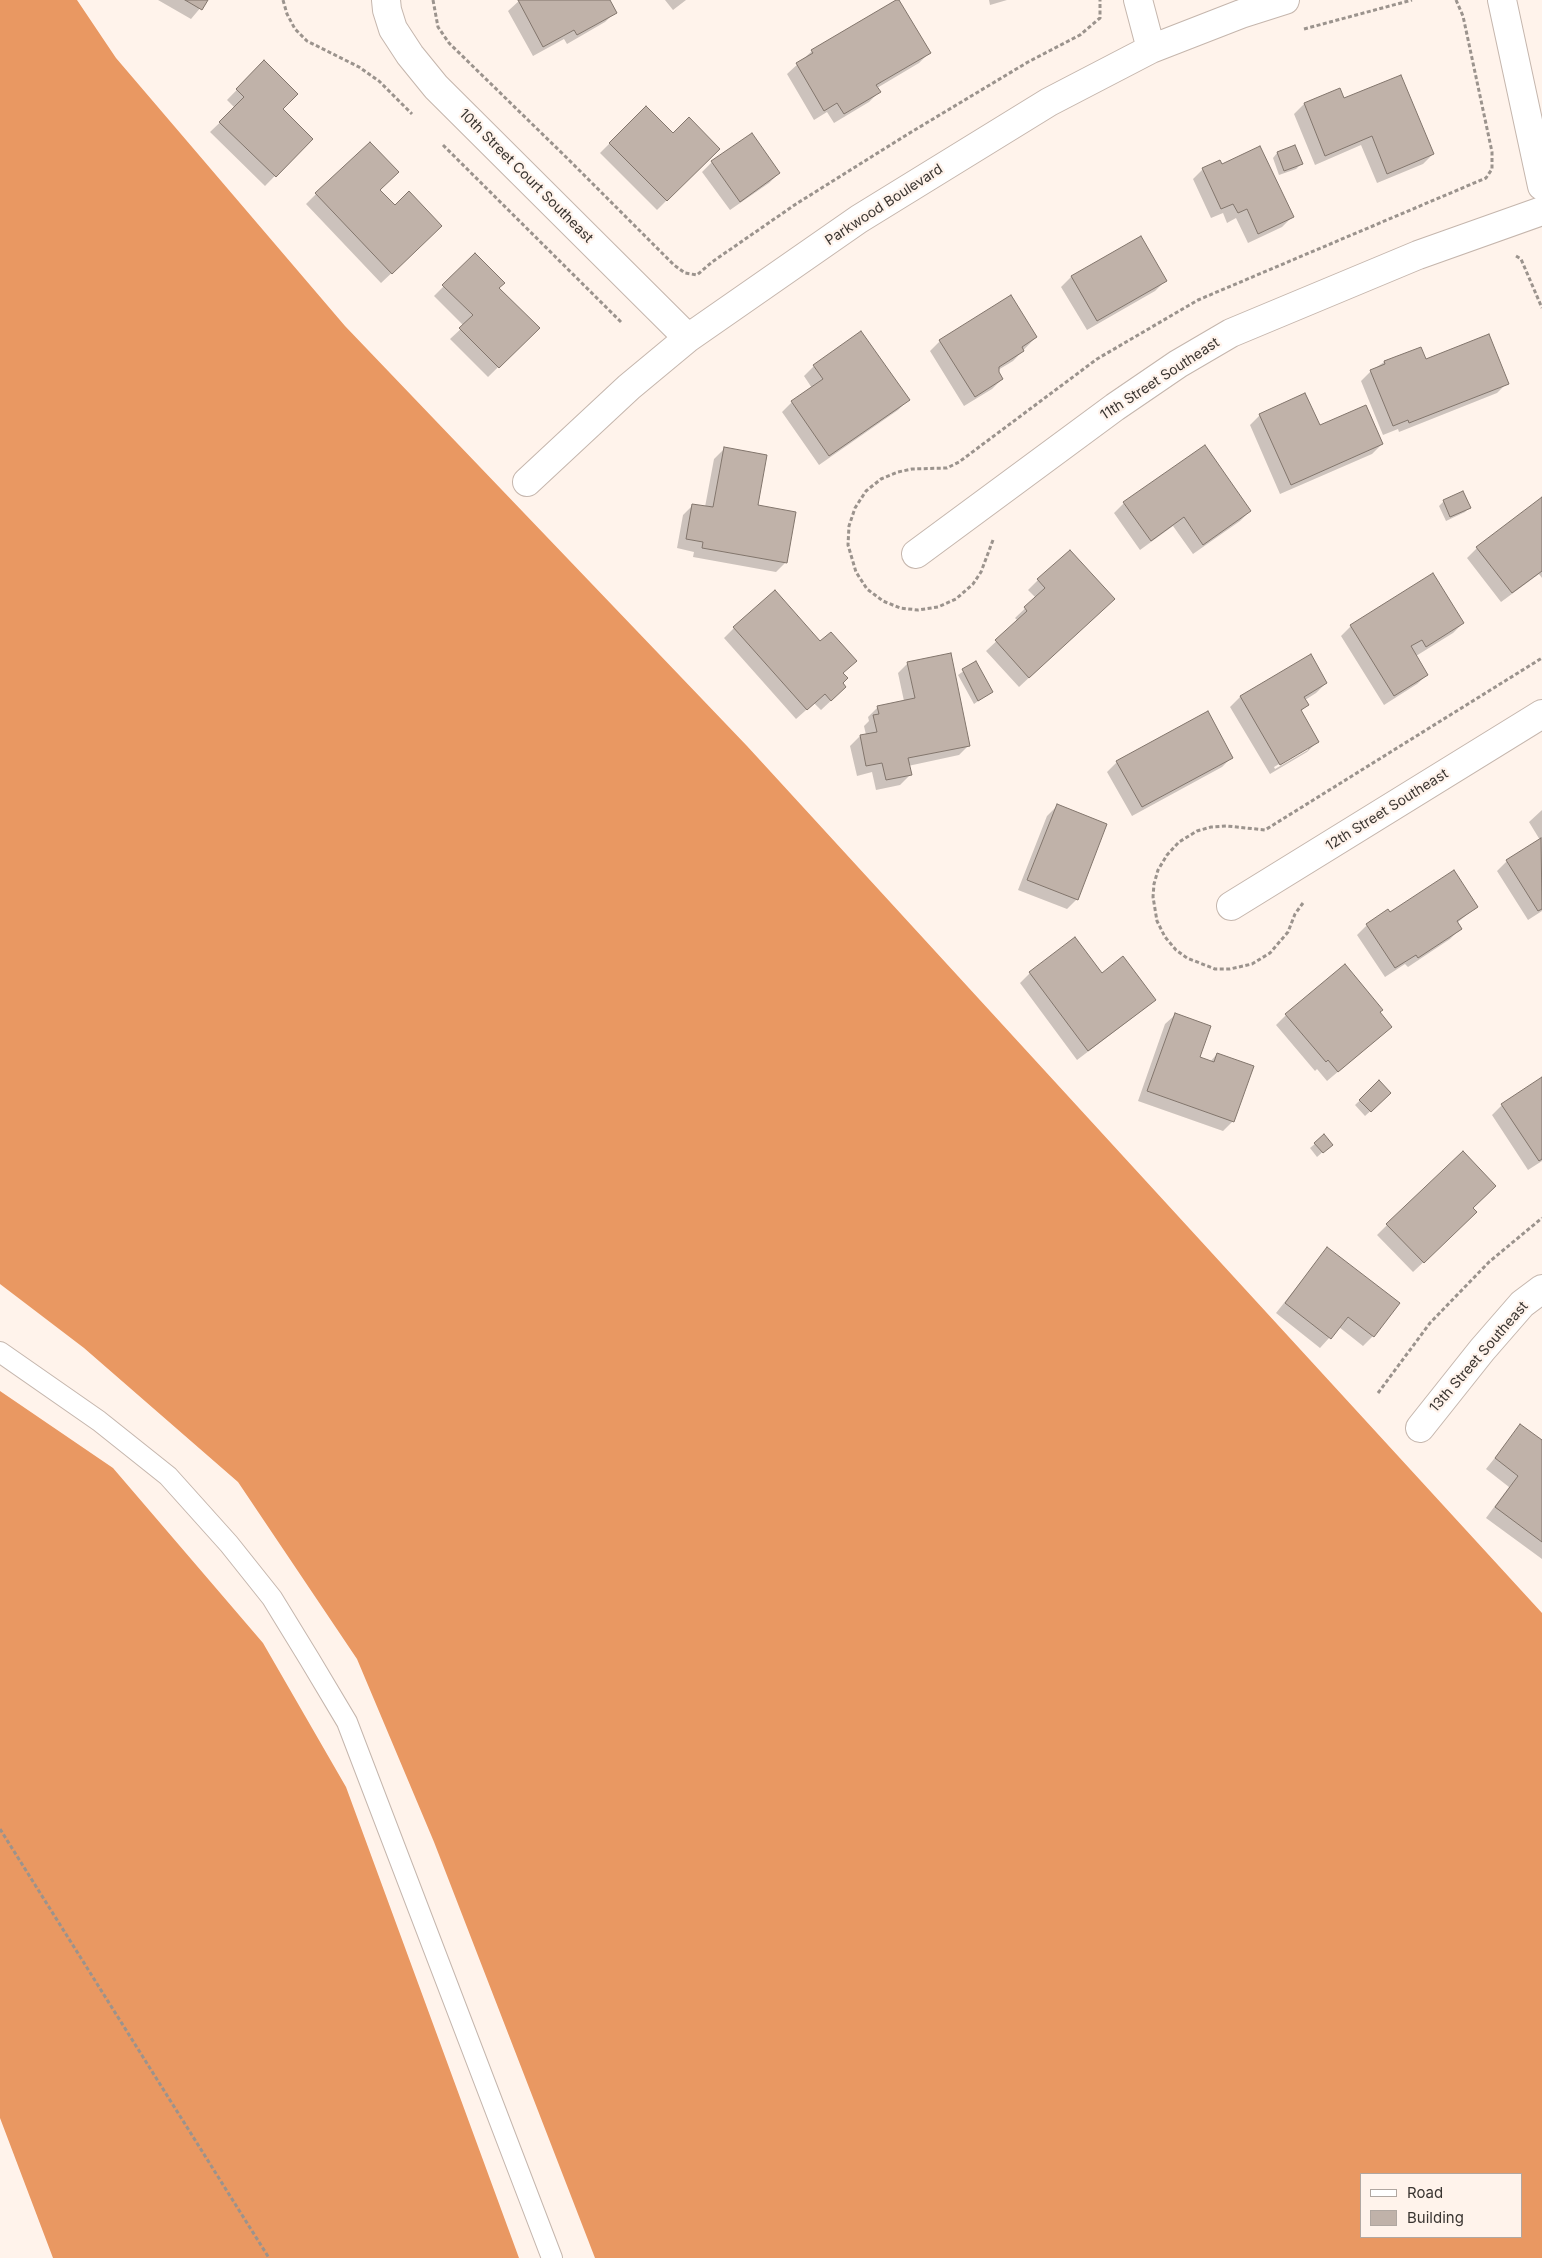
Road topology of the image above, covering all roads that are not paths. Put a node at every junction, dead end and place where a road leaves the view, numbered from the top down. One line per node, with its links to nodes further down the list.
1 (386, 0): 8 (street, 10th Street Court Southeast)
2 (1138, 0): 5 (street)
3 (1285, 0): 5 (street, Parkwood Boulevard)
4 (1502, 0): 6 (street)
5 (1151, 49): 8 (street, Parkwood Boulevard)
6 (1542, 186)
7 (1542, 211): 10 (street, 11th Street Southeast)
8 (688, 338): 9 (street, Parkwood Boulevard)
9 (527, 482)
10 (916, 554)
11 (1542, 714): 12 (street, 12th Street Southeast)
12 (1231, 906)
13 (1542, 1289): 15 (street, 13th Street Southeast)
14 (0, 1352): 16 (lane)
15 (1420, 1428)
16 (552, 2258)

